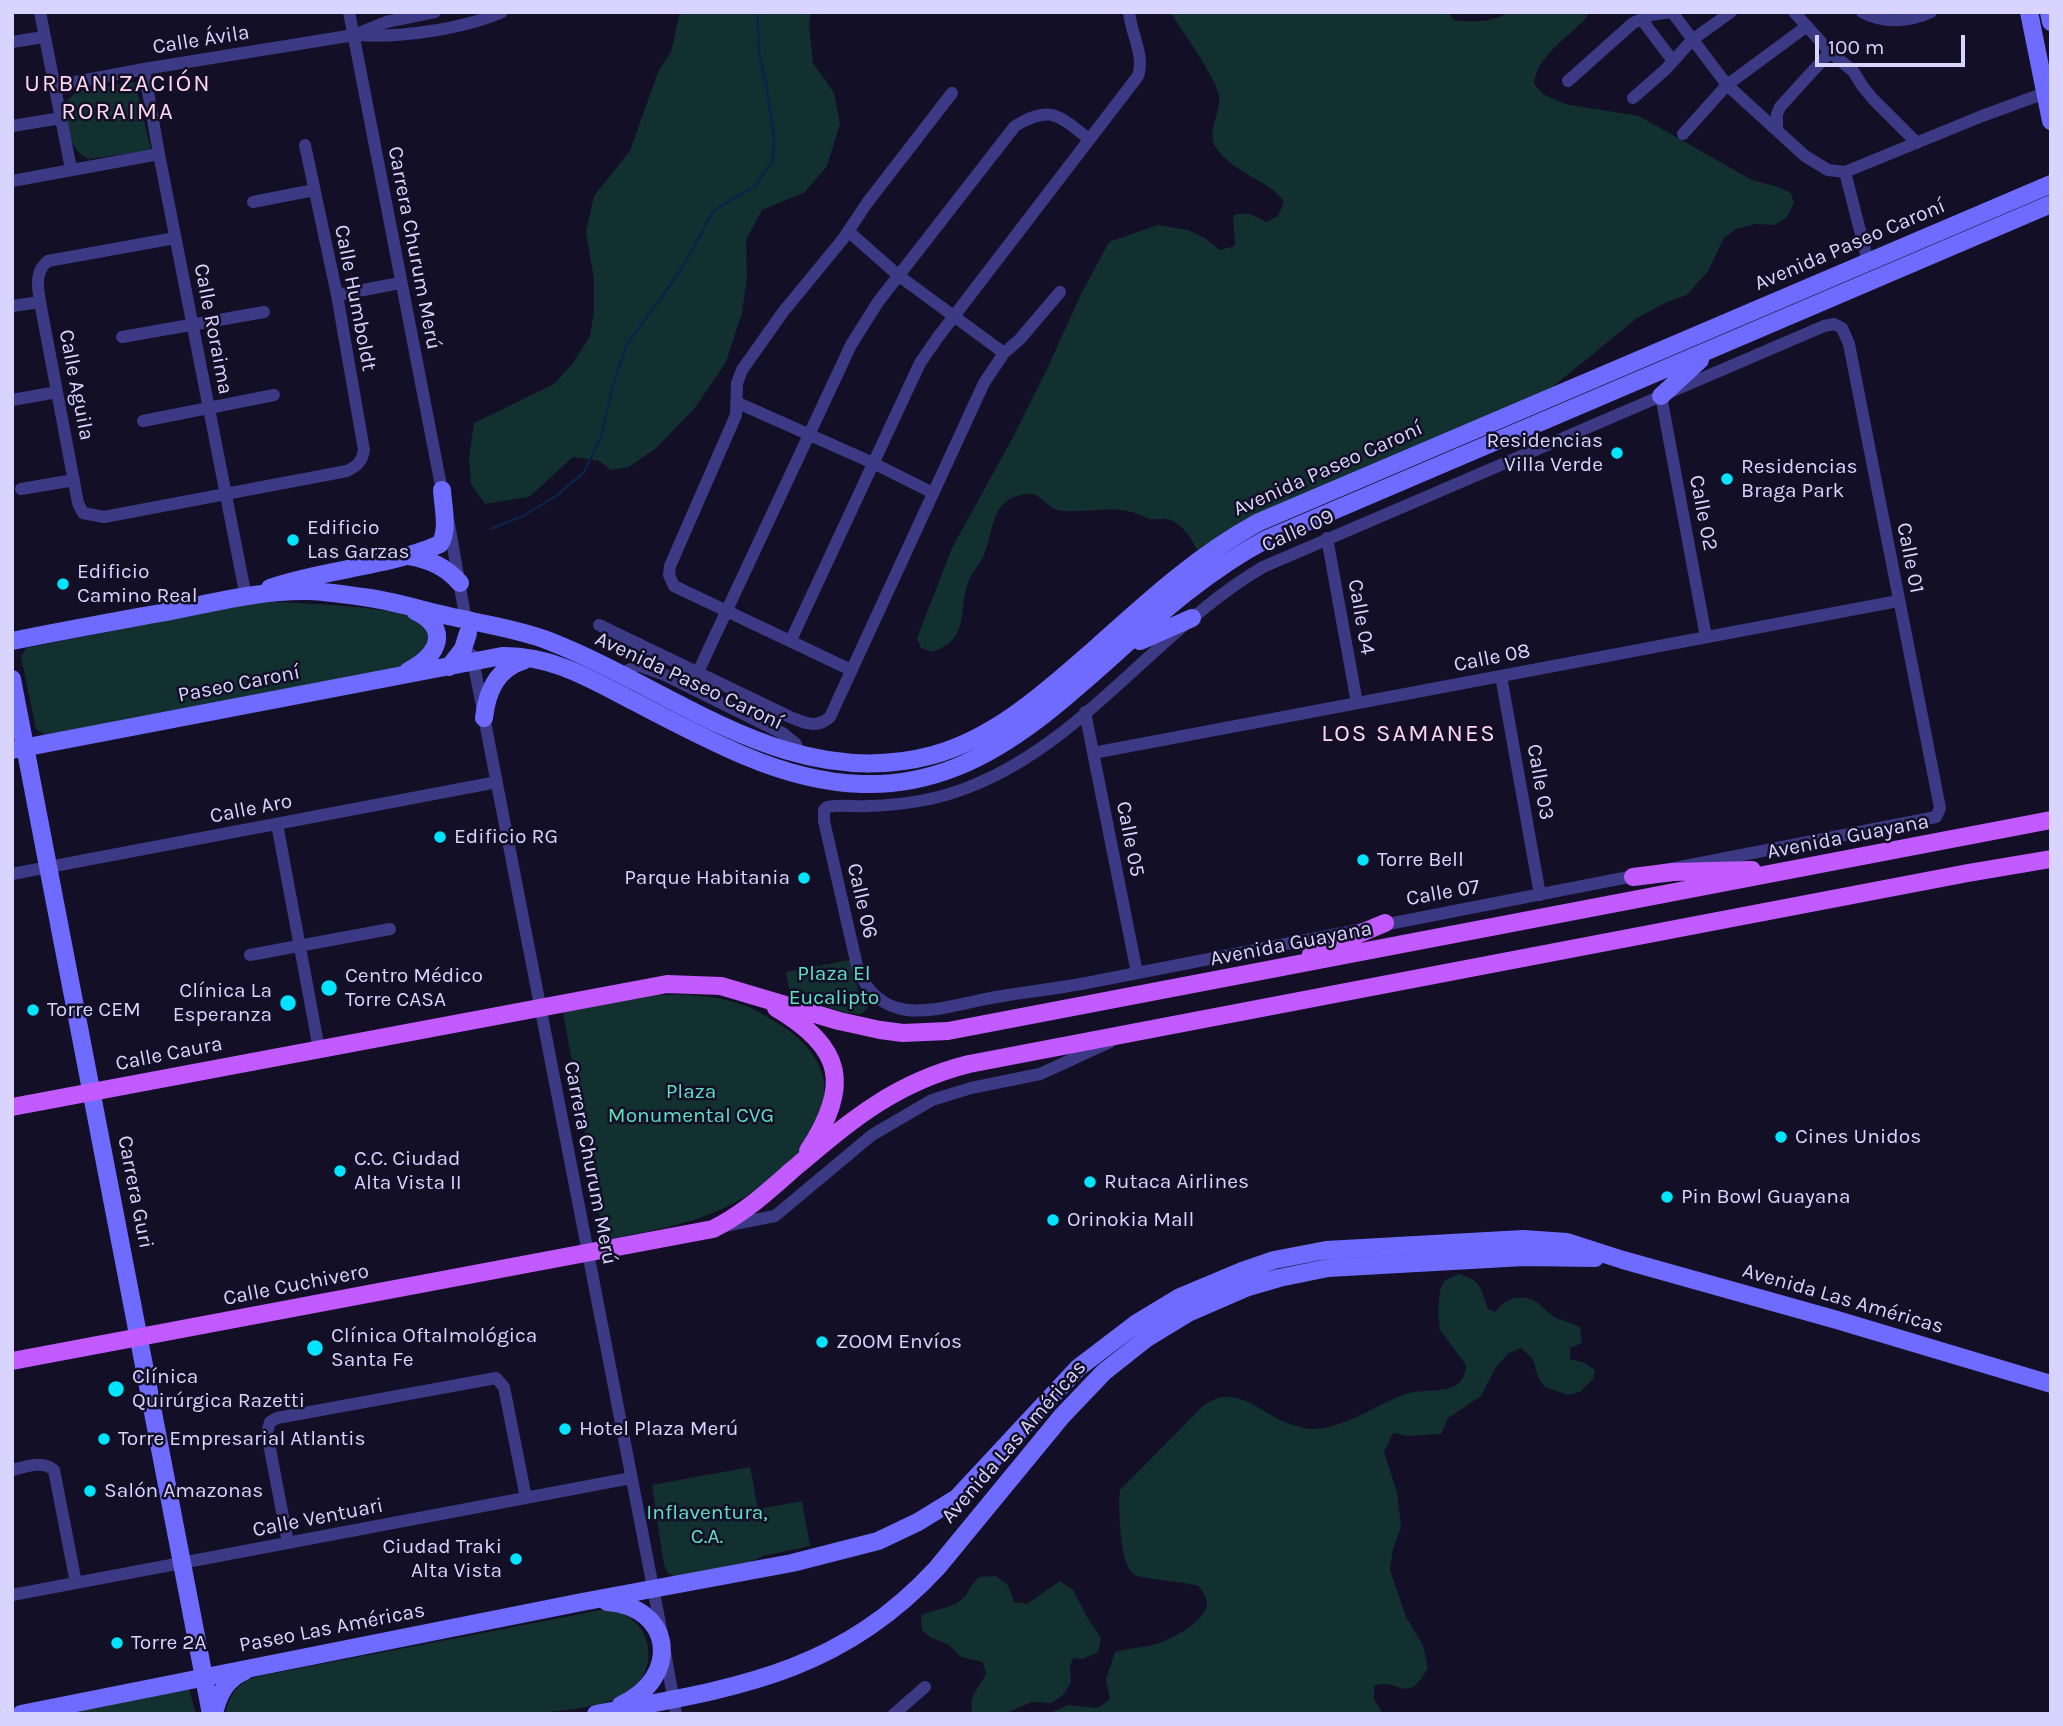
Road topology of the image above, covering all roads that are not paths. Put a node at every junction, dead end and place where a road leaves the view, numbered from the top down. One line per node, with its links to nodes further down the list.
1 (40, 12): 18 (street)
2 (349, 12): 17 (street, Carrera Churum Merú)
3 (435, 12): 17 (street)
4 (502, 12): 17 (street)
5 (1129, 12): 35 (street)
6 (1671, 12): 13 (street); 19 (street)
7 (1731, 12): 19 (street)
8 (1794, 12): 16 (street)
9 (1862, 12): 14 (street)
10 (1931, 12): 14 (street)
11 (2029, 12): 28 (street)
12 (2049, 12): 15 (street)
13 (1647, 16): 22 (street); 24 (street)
14 (1887, 16)
15 (2051, 22)
16 (1807, 26): 21 (street); 25 (street)
17 (354, 35): 23 (street, Calle Ávila); 50 (street, Carrera Churum Merú)
18 (44, 37): 20 (street); 26 (street)
19 (1692, 40): 22 (street); 25 (street)
20 (12, 42)
21 (1830, 52): 33 (street); 36 (street)
22 (1673, 61): 29 (street)
23 (144, 69): 26 (street, Calle Ávila); 38 (street, Calle Roraima)
24 (1568, 81)
25 (1727, 85): 33 (street); 34 (street)
26 (54, 86): 30 (street)
27 (952, 93): 46 (street)
28 (2045, 93): 31 (street); 36 (street)
29 (1633, 98)
30 (61, 118): 32 (street); 39 (street)
31 (2051, 121)
32 (12, 126)
33 (1777, 130): 40 (street)
34 (1683, 134)
35 (1088, 139): 49 (street); 56 (street)
36 (1917, 143): 40 (street)
37 (305, 145): 43 (street, Calle Humboldt)
38 (159, 154): 39 (street); 47 (street, Calle Roraima)
39 (71, 169): 41 (street)
40 (1845, 172): 48 (street)
41 (12, 181)
42 (2048, 184): 48 (street, Avenida Paseo Caroní)
43 (313, 190): 44 (street); 52 (street, Calle Humboldt)
44 (253, 202)
45 (2046, 209): 60 (street, Avenida Paseo Caroní)
46 (848, 231): 49 (street); 66 (street)
47 (175, 238): 53 (street, Calle Aguila); 57 (street, Calle Roraima)
48 (1868, 262): 105 (street, Avenida Paseo Caroní)
49 (900, 276): 56 (street); 69 (street)
50 (400, 283): 52 (street); 73 (street, Carrera Churum Merú)
51 (1060, 292): 61 (street)
52 (337, 295): 75 (street, Calle Humboldt)
53 (40, 302): 54 (street); 62 (street, Calle Aguila)
54 (12, 306)
55 (264, 312): 57 (street)
56 (954, 316): 61 (street); 70 (street)
57 (193, 324): 59 (street); 67 (street, Calle Roraima)
58 (1824, 326): 64 (street, Calle 09); 80 (street, Calle 01)
59 (122, 337)
60 (1715, 348): 64 (street); 90 (street, Avenida Paseo Caroní)
61 (1004, 353): 74 (street)
62 (57, 392): 65 (street); 71 (street, Calle Aguila)
63 (274, 396): 67 (street)
64 (1661, 396): 76 (street, Calle 09); 86 (street, Calle 02)
65 (12, 400)
66 (738, 403): 69 (street); 82 (street)
67 (209, 407): 68 (street); 75 (street, Calle Roraima)
68 (143, 421)
69 (810, 434): 70 (street); 82 (street)
70 (873, 463): 74 (street); 87 (street)
71 (74, 480): 72 (street); 75 (street, Calle Aguila)
72 (21, 489)
73 (442, 491): 77 (street); 78 (street, Carrera Churum Merú)
74 (933, 493): 93 (street)
75 (225, 494): 79 (street, Calle Roraima)
76 (1327, 538): 83 (street, Calle 09); 100 (street, Calle 04)
77 (403, 556): 78 (street); 79 (street)
78 (460, 583): 85 (street, Carrera Churum Merú)
79 (246, 597): 81 (street); 88 (street)
80 (1898, 601): 86 (street, Calle 08); 108 (street, Calle 01)
81 (404, 605): 85 (street); 98 (street)
82 (727, 610): 87 (street); 94 (street)
83 (1192, 618): 90 (street); 101 (street, Calle 09)
84 (599, 625): 94 (street)
85 (466, 627): 91 (street, Carrera Churum Merú); 92 (street); 95 (street, Avenida Paseo Caroní)
86 (1706, 637): 96 (street, Calle 08)
87 (791, 640): 93 (street)
88 (12, 641)
89 (532, 657): 90 (street, Avenida Paseo Caroní); 91 (street, Avenida Paseo Caroní); 102 (street)
90 (1111, 659)
91 (474, 662): 92 (street, Paseo Caroní); 102 (street, Carrera Churum Merú)
92 (449, 667): 98 (street, Paseo Caroní)
93 (850, 670): 94 (street)
94 (698, 671): 99 (street)
95 (621, 674): 99 (street); 105 (street, Avenida Paseo Caroní)
96 (1501, 676): 100 (street, Calle 08); 116 (street, Calle 03)
97 (12, 678): 103 (street)
98 (393, 678): 103 (street, Paseo Caroní)
99 (691, 687): 105 (street)
100 (1357, 703): 104 (street, Calle 08)
101 (1085, 712): 104 (street, Calle 05); 107 (street, Calle 09)
102 (484, 718): 106 (street, Carrera Churum Merú)
103 (17, 752): 113 (street, Carrera Guri)
104 (1093, 753): 121 (street, Calle 05)
105 (797, 755)
106 (497, 782): 110 (street, Calle Aro); 124 (street, Carrera Churum Merú)
107 (824, 810): 125 (street, Calle 06)
108 (1939, 814): 115 (street, Calle 07)
109 (2051, 820): 112 (main road, Avenida Guayana)
110 (277, 824): 113 (street, Calle Aro); 119 (street)
111 (2051, 859): 126 (main road)
112 (1821, 866): 115 (main road); 122 (main road, Avenida Guayana)
113 (49, 867): 114 (street, Calle Aro); 128 (street, Carrera Guri)
114 (12, 874)
115 (1633, 877): 116 (street, Calle 07)
116 (1540, 895): 117 (street, Calle 07)
117 (1385, 923): 121 (street, Calle 07); 122 (main road)
118 (390, 929): 119 (street)
119 (299, 946): 120 (street); 127 (street)
120 (250, 954)
121 (1137, 973): 125 (street, Calle 07)
122 (1254, 974): 123 (main road, Avenida Guayana)
123 (753, 995): 124 (main road, Avenida Guayana); 130 (main road)
124 (540, 1007): 127 (main road, Calle Caura); 132 (street, Carrera Churum Merú)
125 (913, 1010)
126 (1129, 1033): 130 (main road); 131 (street)
127 (319, 1049): 128 (main road, Calle Caura)
128 (92, 1092): 129 (main road, Calle Caura); 134 (street, Carrera Guri)
129 (12, 1107)
130 (787, 1175): 131 (main road)
131 (713, 1229): 132 (main road)
132 (588, 1252): 134 (main road, Calle Cuchivero); 138 (street, Carrera Churum Merú)
133 (1142, 1330): 136 (street, Avenida Las Américas); 143 (street, Avenida Las Américas); 150 (street, Avenida Las Américas)
134 (140, 1337): 135 (main road, Calle Cuchivero); 141 (street, Carrera Guri)
135 (12, 1361)
136 (2051, 1384)
137 (12, 1470): 142 (street)
138 (631, 1478): 139 (street, Calle Ventuari); 143 (street, Carrera Churum Merú)
139 (526, 1498): 140 (street, Calle Ventuari); 140 (street)
140 (288, 1543): 141 (street, Calle Ventuari)
141 (183, 1563): 142 (street, Calle Ventuari); 148 (street, Carrera Guri)
142 (76, 1583): 144 (street, Calle Ventuari)
143 (653, 1589): 145 (street, Paseo Las Américas); 146 (street, Carrera Churum Merú)
144 (12, 1595)
145 (582, 1602): 146 (street); 147 (street, Paseo Las Américas)
146 (663, 1644): 150 (street, Carrera Churum Merú); 151 (street)
147 (258, 1666): 148 (street, Paseo Las Américas); 153 (street)
148 (205, 1677): 152 (street, Paseo Las Américas); 153 (street, Carrera Guri)
149 (925, 1687): 154 (street)
150 (672, 1709): 151 (street)
151 (600, 1713)
152 (21, 1714)
153 (212, 1714)
154 (894, 1714)

